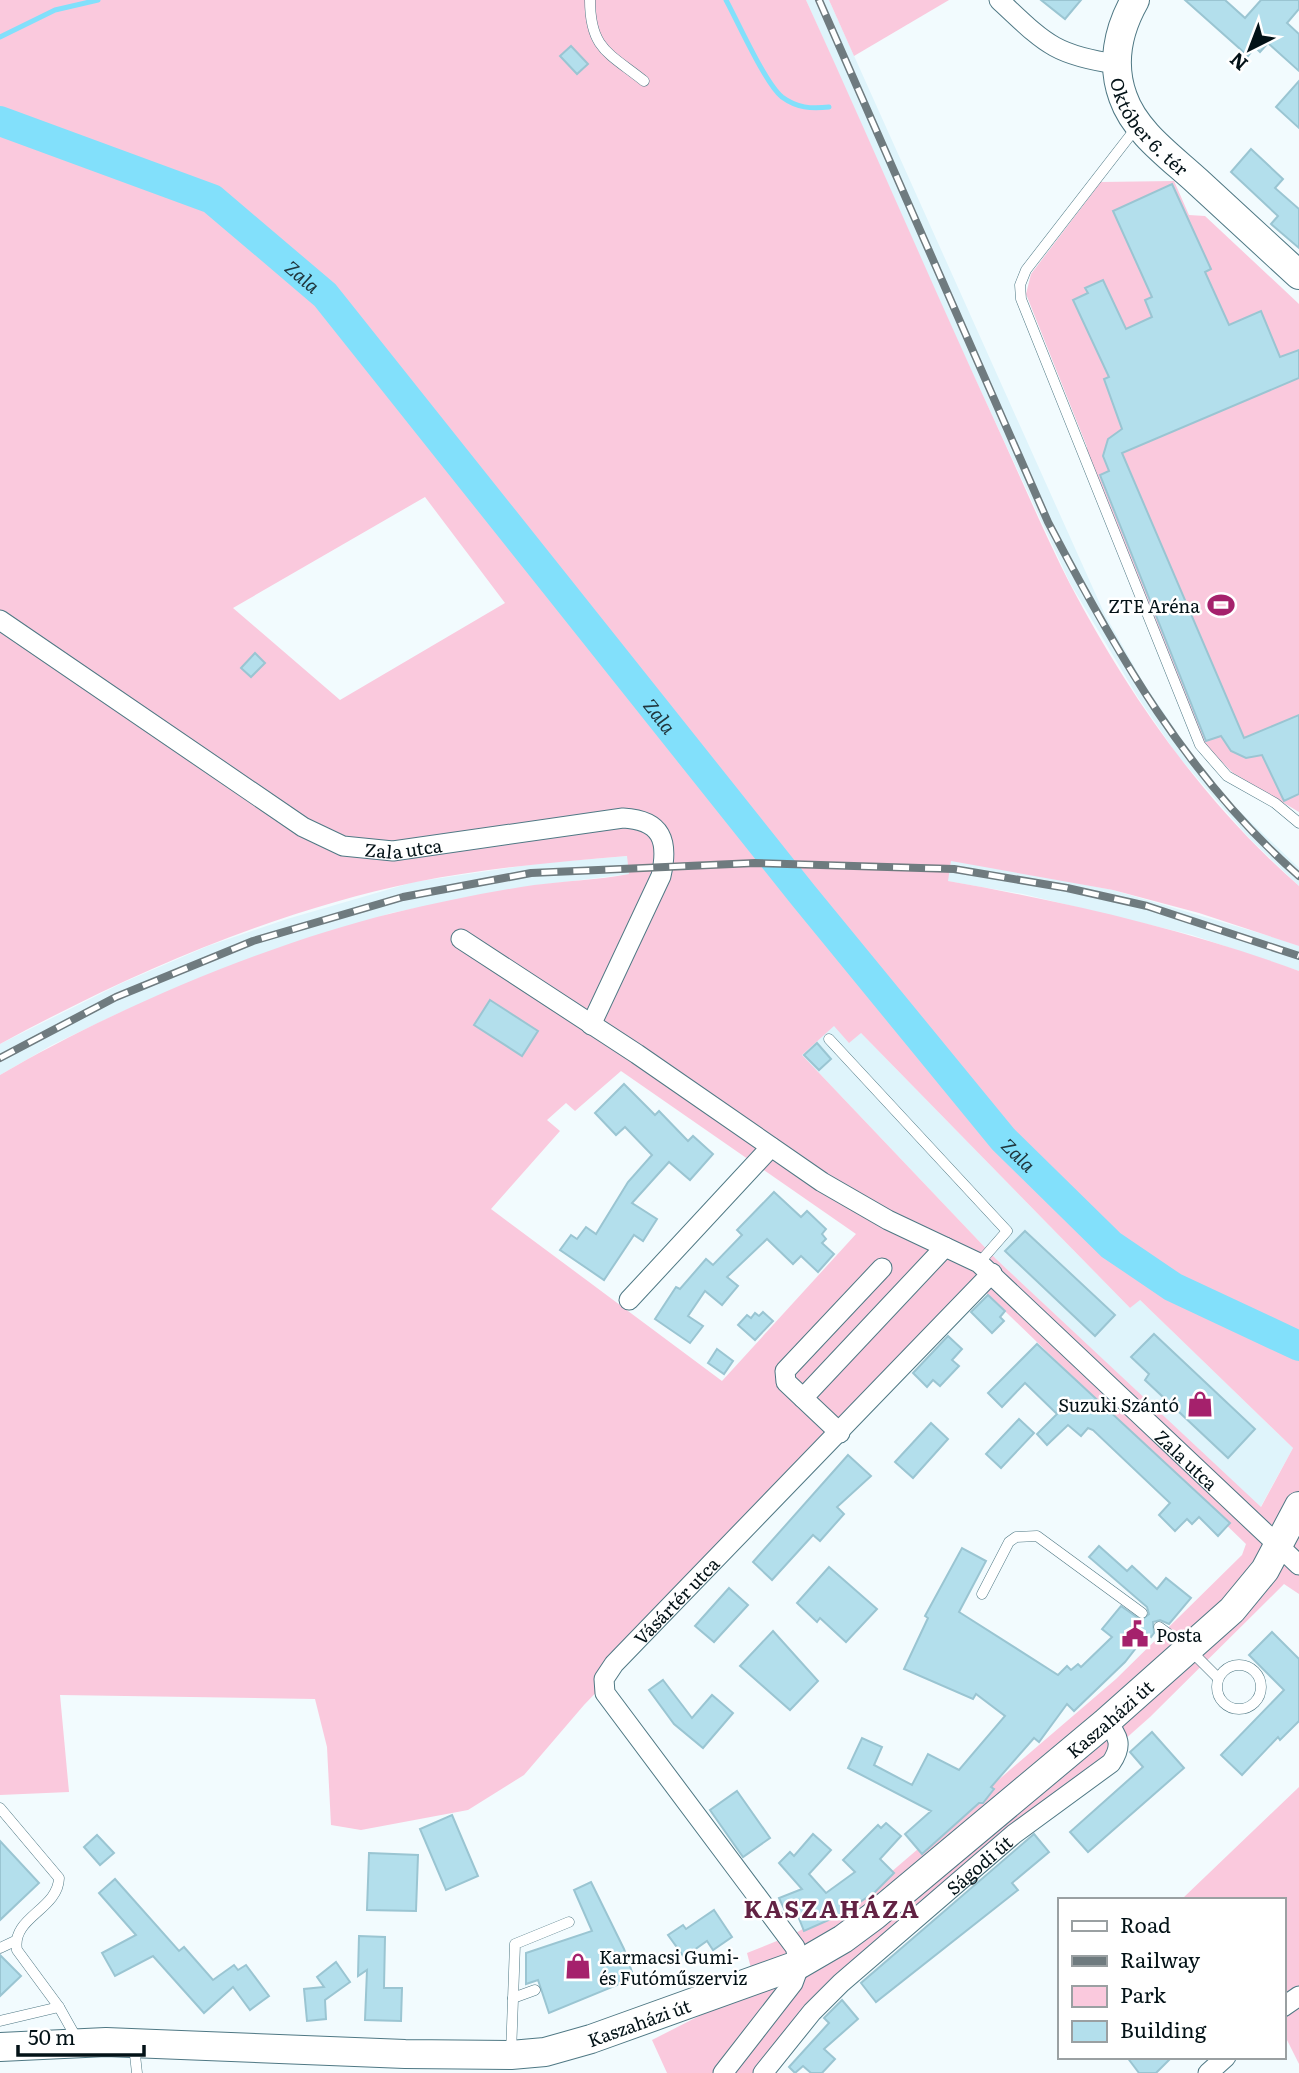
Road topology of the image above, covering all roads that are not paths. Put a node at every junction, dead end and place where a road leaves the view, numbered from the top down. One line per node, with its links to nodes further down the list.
1 (590, 0): 5 (lane)
2 (999, 0): 4 (street, Október 6. tér)
3 (1135, 0): 4 (street)
4 (1116, 64): 6 (street, Október 6. tér)
5 (644, 81)
6 (1139, 125): 7 (street, Október 6. tér); 9 (lane)
7 (1299, 275)
8 (0, 620): 11 (street, Zala utca)
9 (1299, 823)
10 (461, 939): 11 (street, Zala utca)
11 (591, 1025): 13 (street, Zala utca)
12 (829, 1039): 15 (lane)
13 (771, 1147): 14 (street, Zala utca); 17 (street)
14 (945, 1247): 15 (street, Zala utca); 16 (street)
15 (985, 1268): 19 (street, Vásártér utca); 21 (street, Zala utca)
16 (903, 1292): 18 (street); 18 (street)
17 (629, 1300)
18 (803, 1398): 19 (street)
19 (840, 1433): 32 (street, Vásártér utca)
20 (1299, 1506): 21 (street, Kaszaházi út)
21 (1289, 1557): 25 (street, Kaszaházi út)
22 (982, 1594): 23 (lane)
23 (1142, 1613)
24 (1159, 1627): 25 (lane)
25 (1189, 1649): 26 (lane); 27 (street, Kaszaházi út)
26 (1219, 1678): 26 (lane)
27 (1106, 1722): 32 (street, Kaszaházi út); 45 (street, Ságodi út)
28 (0, 1808): 30 (lane)
29 (569, 1922): 34 (lane)
30 (15, 1941): 31 (lane); 35 (lane)
31 (0, 1948)
32 (800, 1964): 40 (street, Kaszaházi út); 44 (street)
33 (535, 1990): 34 (lane)
34 (513, 1998): 40 (lane)
35 (58, 2007): 36 (lane); 37 (lane)
36 (0, 2021)
37 (79, 2043): 38 (street, Kaszaházi út); 39 (street, Kaszaházi út)
38 (133, 2043): 42 (street, Kaszaházi út); 43 (lane)
39 (0, 2048)
40 (511, 2055): 42 (street, Kaszaházi út)
41 (1224, 2059): 46 (street)
42 (404, 2063)
43 (137, 2073)
44 (723, 2073)
45 (764, 2073)
46 (1208, 2073)

